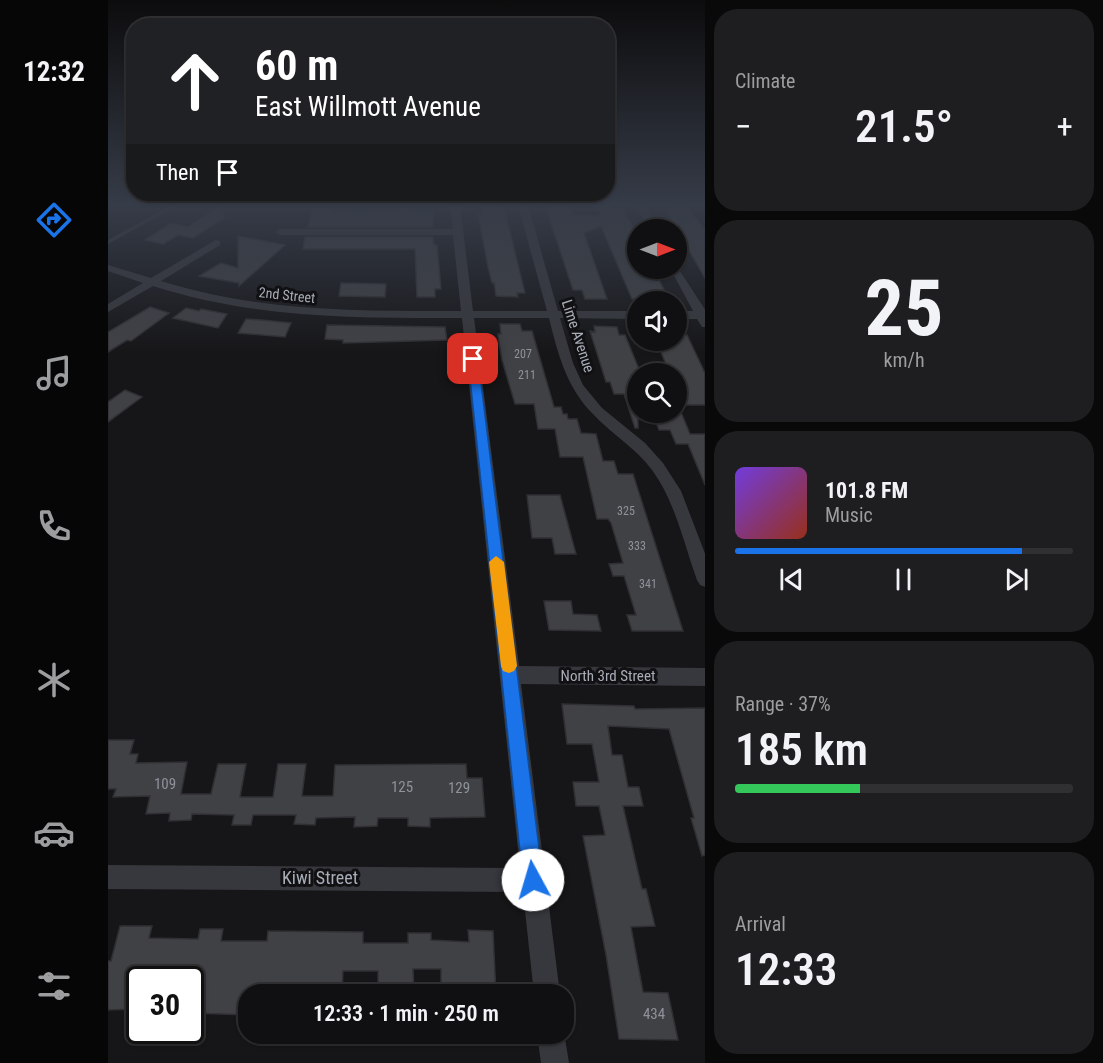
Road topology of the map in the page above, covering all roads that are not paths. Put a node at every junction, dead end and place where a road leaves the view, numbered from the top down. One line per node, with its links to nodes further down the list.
1 (197, 255): 6 (street)
2 (461, 255): 8 (street)
3 (537, 255): 9 (street, Lime Avenue)
4 (108, 268): 6 (street, 2nd Street)
5 (681, 279): 12 (street)
6 (153, 282): 7 (street); 8 (street, 2nd Street)
7 (108, 309)
8 (468, 314): 9 (street, 2nd Street); 14 (street)
9 (553, 315): 10 (street, 2nd Street); 13 (street, Lime Avenue)
10 (627, 315)
11 (687, 316): 12 (street)
12 (704, 318)
13 (705, 580)
14 (510, 675): 15 (street, North 3rd Street); 17 (street)
15 (705, 677)
16 (108, 877): 17 (street, Kiwi Street)
17 (533, 880): 18 (street)
18 (546, 984)
19 (552, 1044): 20 (street)
20 (555, 1063)

